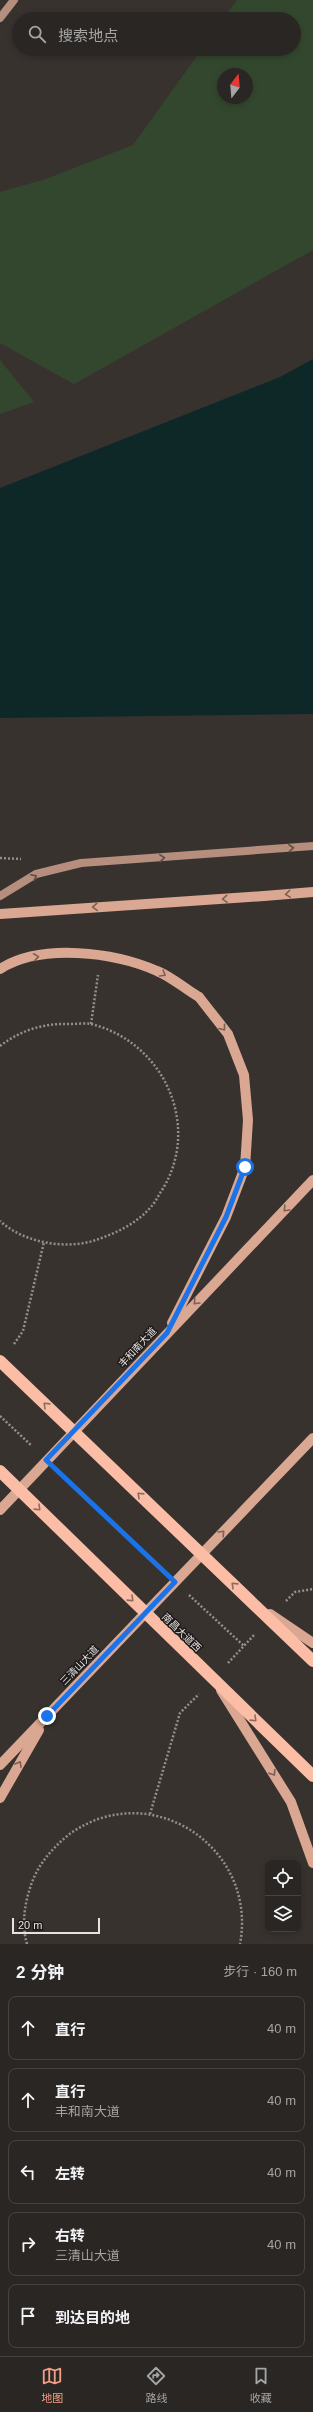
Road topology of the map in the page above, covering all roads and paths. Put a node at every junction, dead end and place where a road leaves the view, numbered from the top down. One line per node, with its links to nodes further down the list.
1 (14, 0): 2 (main road)
2 (0, 18)
3 (313, 846): 5 (main road, one-way to 3)
4 (313, 892): 6 (main road, one-way to 6, bridge)
5 (0, 896)
6 (0, 914)
7 (0, 969): 12 (main road, one-way to 12, bridge)
8 (0, 1046): 11 (path)
9 (313, 1180): 12 (main road, 丰和南大道, one-way to 12)
10 (0, 1221): 11 (path)
11 (44, 1242): 13 (path)
12 (167, 1333): 17 (main road, 丰和南大道)
13 (11, 1348)
14 (0, 1361): 21 (highway, one-way to 14, bridge)
15 (0, 1416): 17 (path)
16 (313, 1438): 20 (main road, one-way to 16)
17 (46, 1460): 19 (main road); 20 (path)
18 (0, 1471): 25 (highway, 南昌大道西, one-way to 25, bridge)
19 (0, 1510)
20 (175, 1582): 23 (path); 26 (main road, 三清山大道)
21 (253, 1603): 22 (main road, bridge); 24 (highway, bridge)
22 (313, 1643)
23 (244, 1646)
24 (313, 1660)
25 (215, 1680): 28 (highway, 南昌大道西, one-way to 28, bridge); 30 (main road, one-way to 30, bridge)
26 (47, 1716): 27 (main road, 三清山大道); 29 (main road, one-way to 26)
27 (0, 1766)
28 (313, 1776)
29 (0, 1798)
30 (313, 1863)
31 (27, 1944): 32 (path)
32 (240, 1944)

